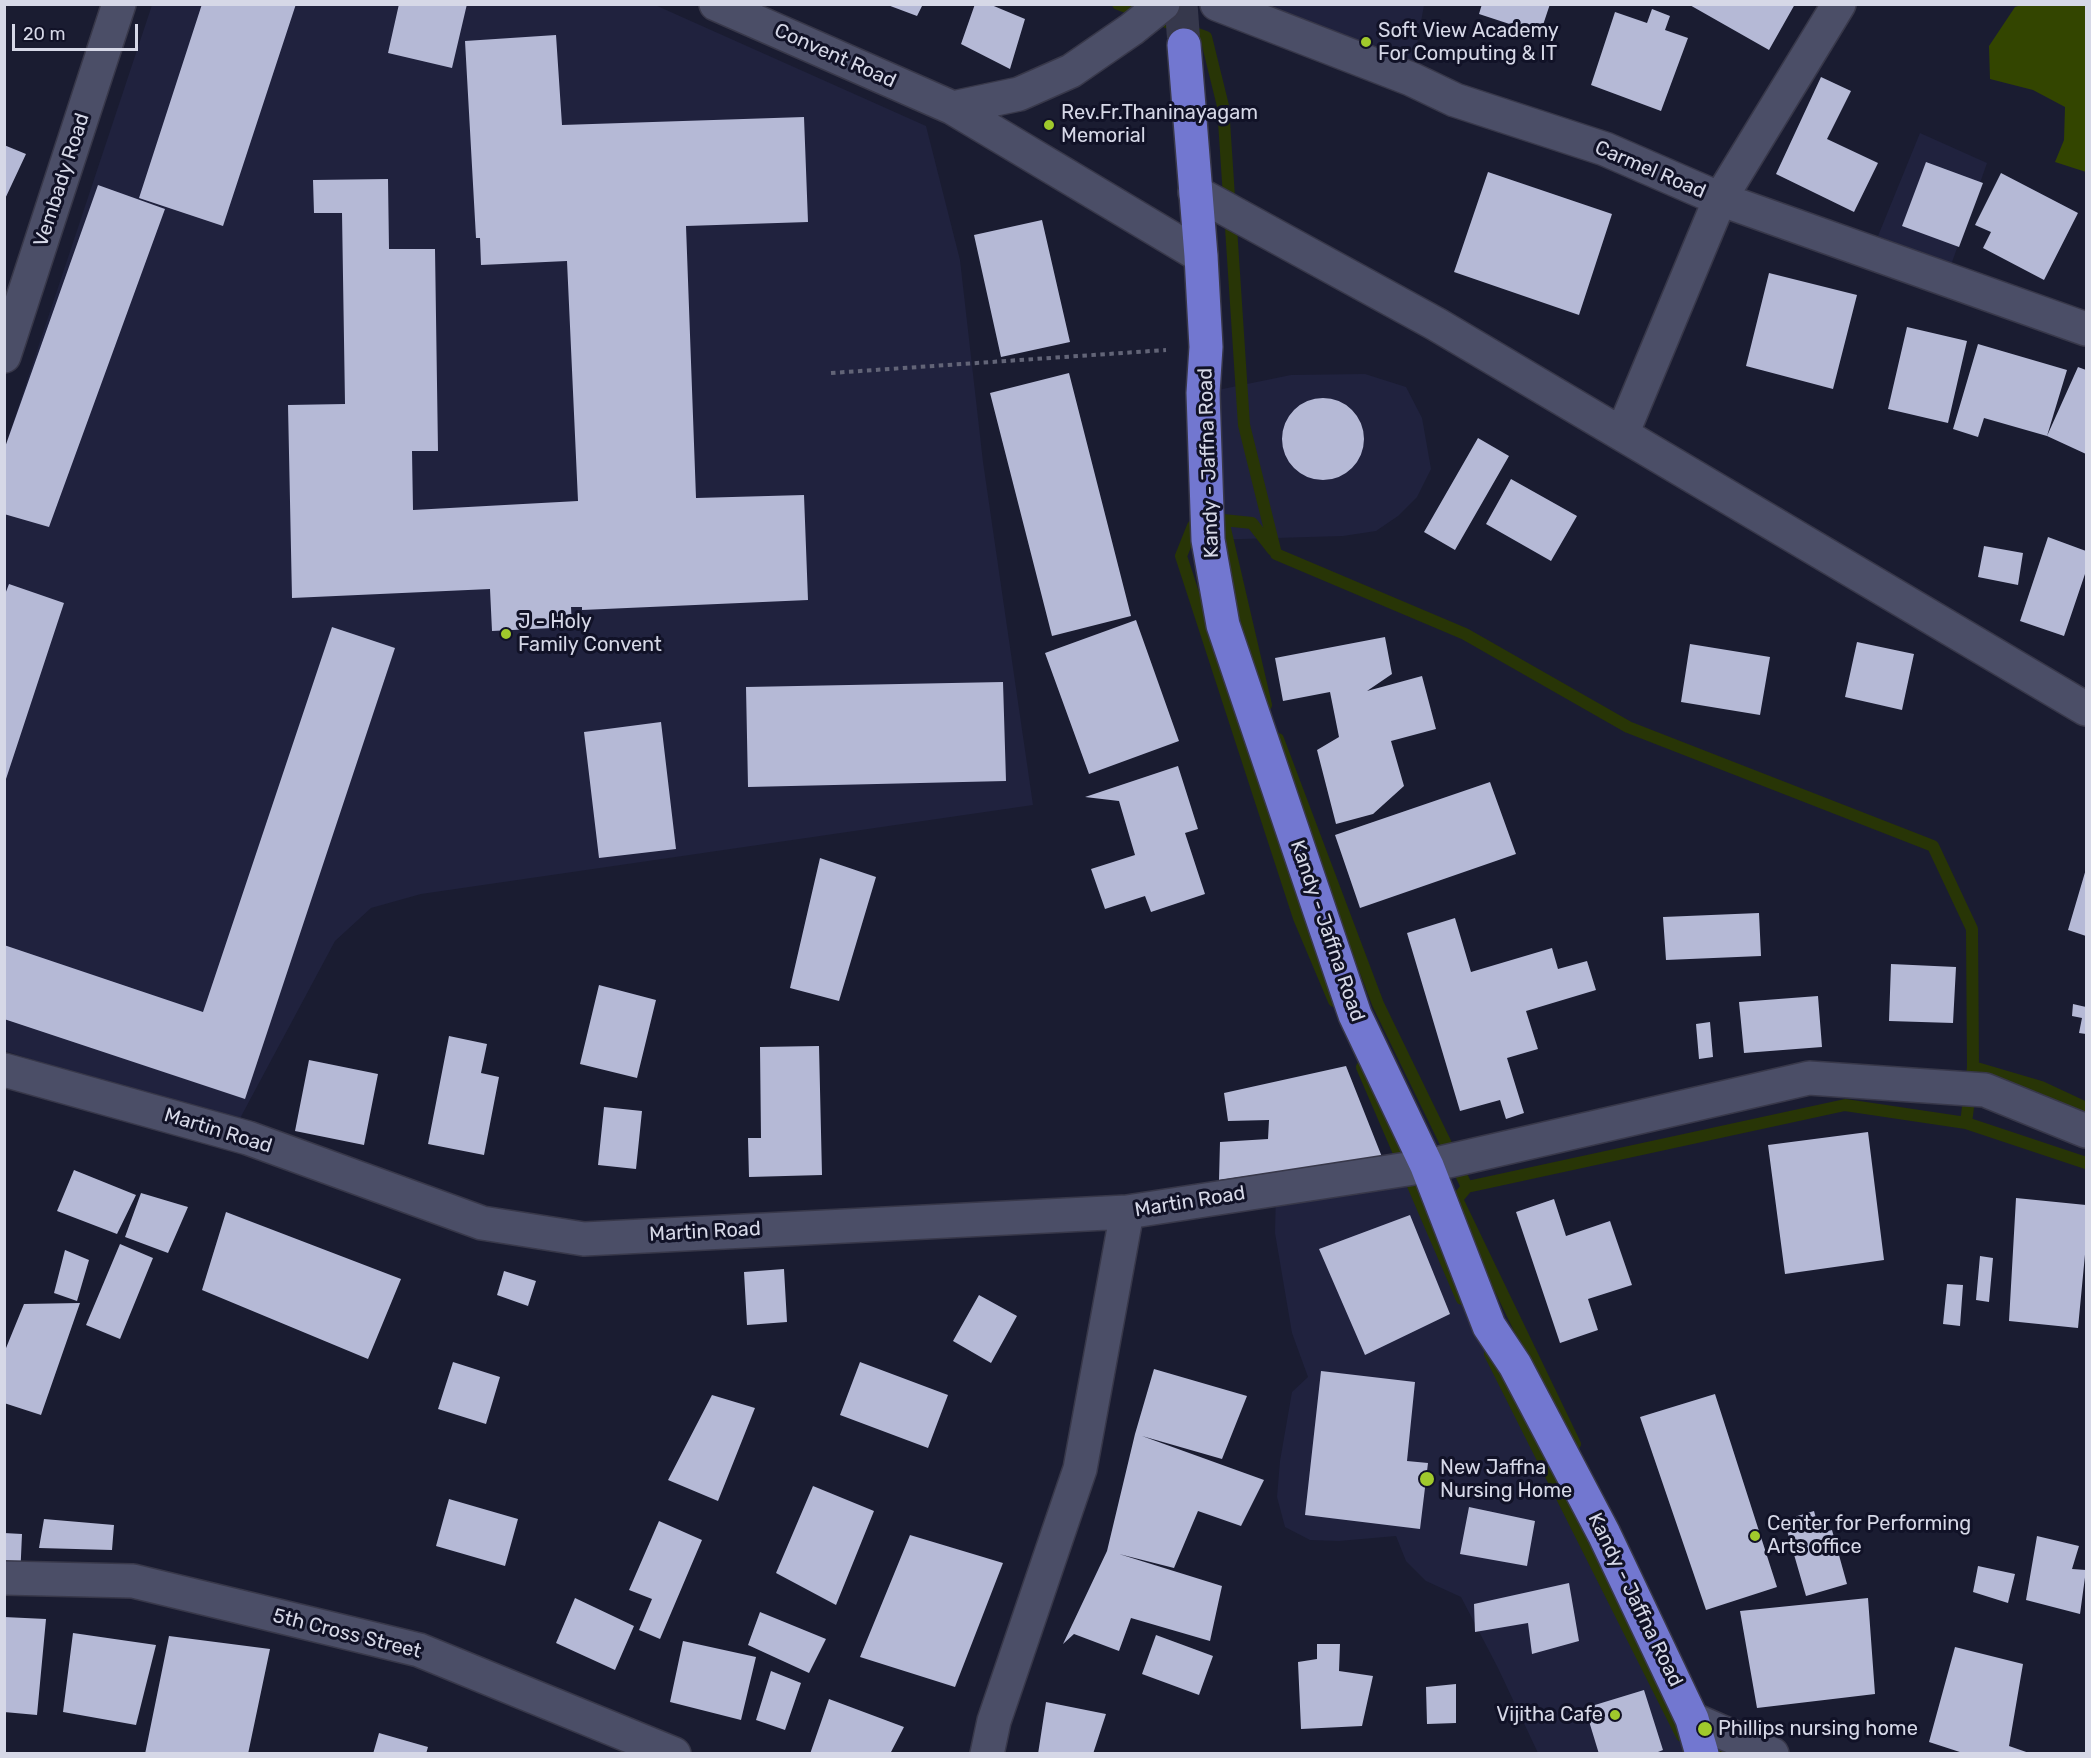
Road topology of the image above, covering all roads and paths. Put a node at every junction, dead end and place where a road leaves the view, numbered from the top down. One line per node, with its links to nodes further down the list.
1 (119, 4): 13 (street, Vembady Road)
2 (717, 4): 7 (street, Convent Road)
3 (1162, 4): 7 (street)
4 (1217, 4): 9 (street, Carmel Road)
5 (1839, 4): 9 (street)
6 (1184, 45): 8 (highway, Kandy - Jaffna Road)
7 (953, 108): 10 (street, Convent Road)
8 (1195, 192): 10 (highway, Kandy - Jaffna Road); 15 (street)
9 (1720, 199): 11 (street, Carmel Road); 15 (street)
10 (1201, 256): 12 (highway, Kandy - Jaffna Road)
11 (2086, 329)
12 (1206, 347): 14 (path); 19 (highway, Kandy - Jaffna Road)
13 (4, 356)
14 (831, 372)
15 (1622, 434): 16 (street)
16 (2086, 709)
17 (4, 1070): 20 (street, Martin Road)
18 (2086, 1131): 19 (street, Martin Road)
19 (1427, 1166): 20 (street, Martin Road); 22 (highway, Kandy - Jaffna Road)
20 (1127, 1212): 24 (street)
21 (4, 1578): 23 (street, 5th Cross Street)
22 (1692, 1719): 25 (highway, Kandy - Jaffna Road); 26 (street)
23 (674, 1754)
24 (987, 1754)
25 (1702, 1754)
26 (1772, 1754)

